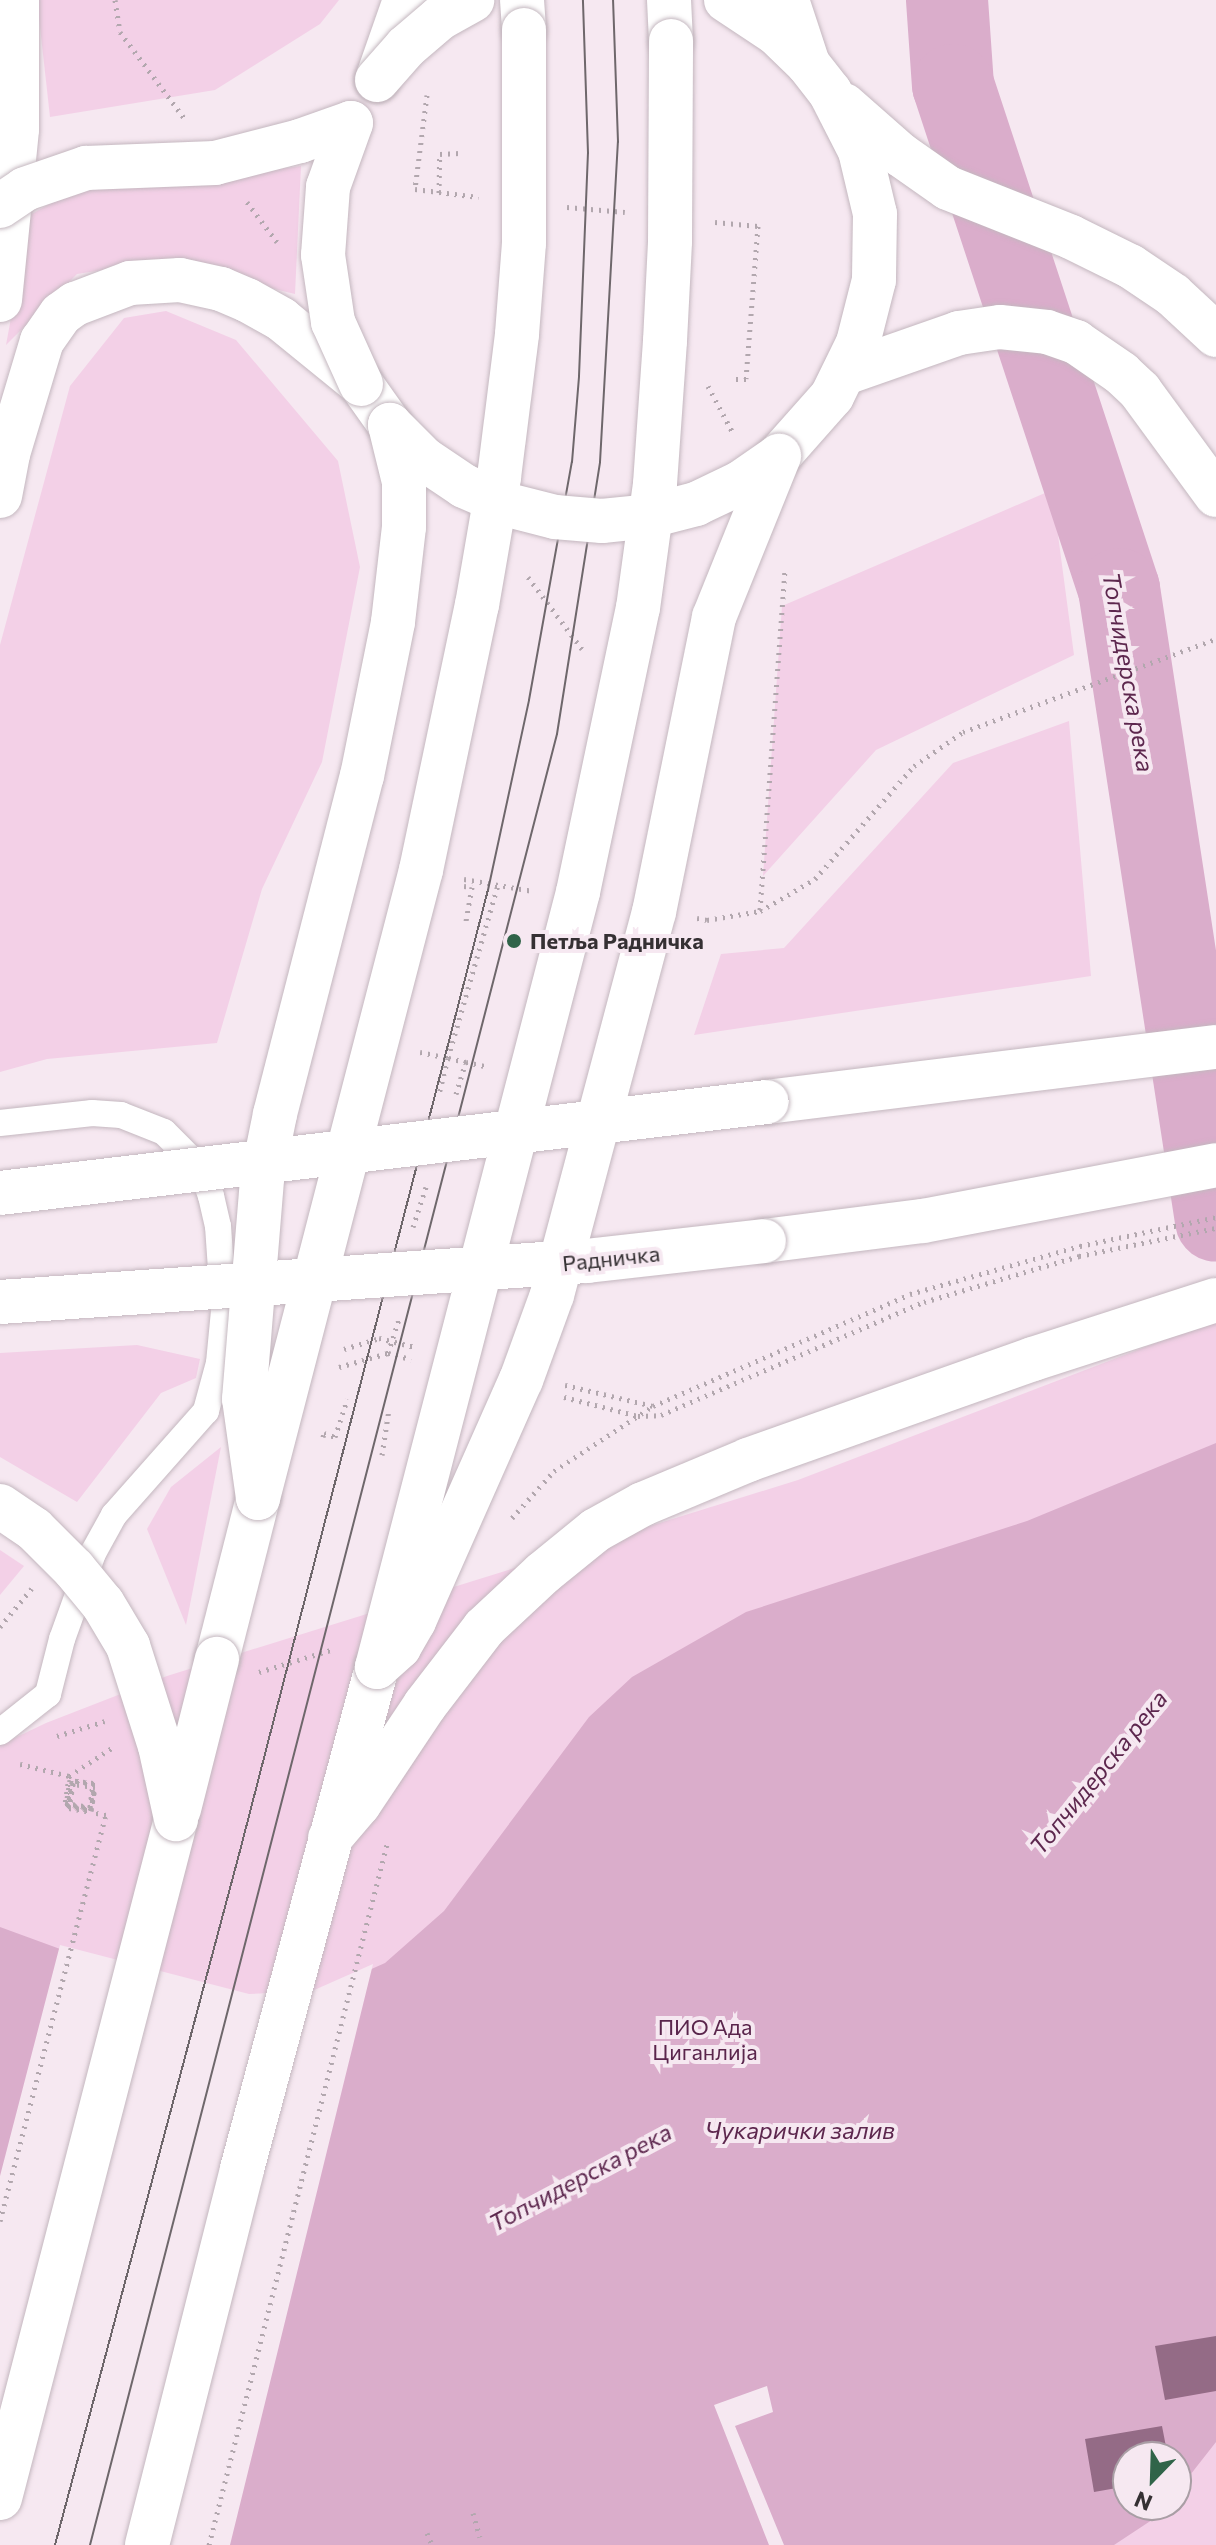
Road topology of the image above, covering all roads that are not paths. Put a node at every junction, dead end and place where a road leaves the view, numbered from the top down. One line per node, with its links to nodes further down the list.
1 (17, 0): 12 (main road)
2 (405, 0): 9 (main road)
3 (472, 0): 9 (main road, bridge)
4 (522, 0): 26 (main road, bridge)
5 (669, 0): 28 (main road, bridge)
6 (726, 0): 8 (main road)
7 (787, 0): 8 (main road)
8 (819, 78): 13 (main road); 14 (main road)
9 (377, 80): 10 (main road)
10 (351, 123): 11 (main road, bridge); 15 (main road, bridge)
11 (0, 206)
12 (0, 300)
13 (1216, 335)
14 (845, 373): 17 (main road); 18 (main road)
15 (361, 384): 16 (main road); 19 (main road)
16 (390, 425): 17 (main road, bridge); 26 (main road, bridge)
17 (779, 456): 28 (main road, bridge)
18 (1216, 495)
19 (0, 496)
20 (1216, 1047): 23 (main road, bridge)
21 (0, 1123): 29 (lane)
22 (1216, 1165): 25 (main road, Радничка, bridge)
23 (0, 1193)
24 (1216, 1300): 31 (main road)
25 (0, 1302)
26 (258, 1498): 30 (main road, bridge)
27 (0, 1506): 30 (main road, bridge)
28 (377, 1667): 31 (main road)
29 (0, 1732)
30 (176, 1819): 32 (main road)
31 (330, 1838): 33 (main road)
32 (0, 2498)
33 (147, 2545)

